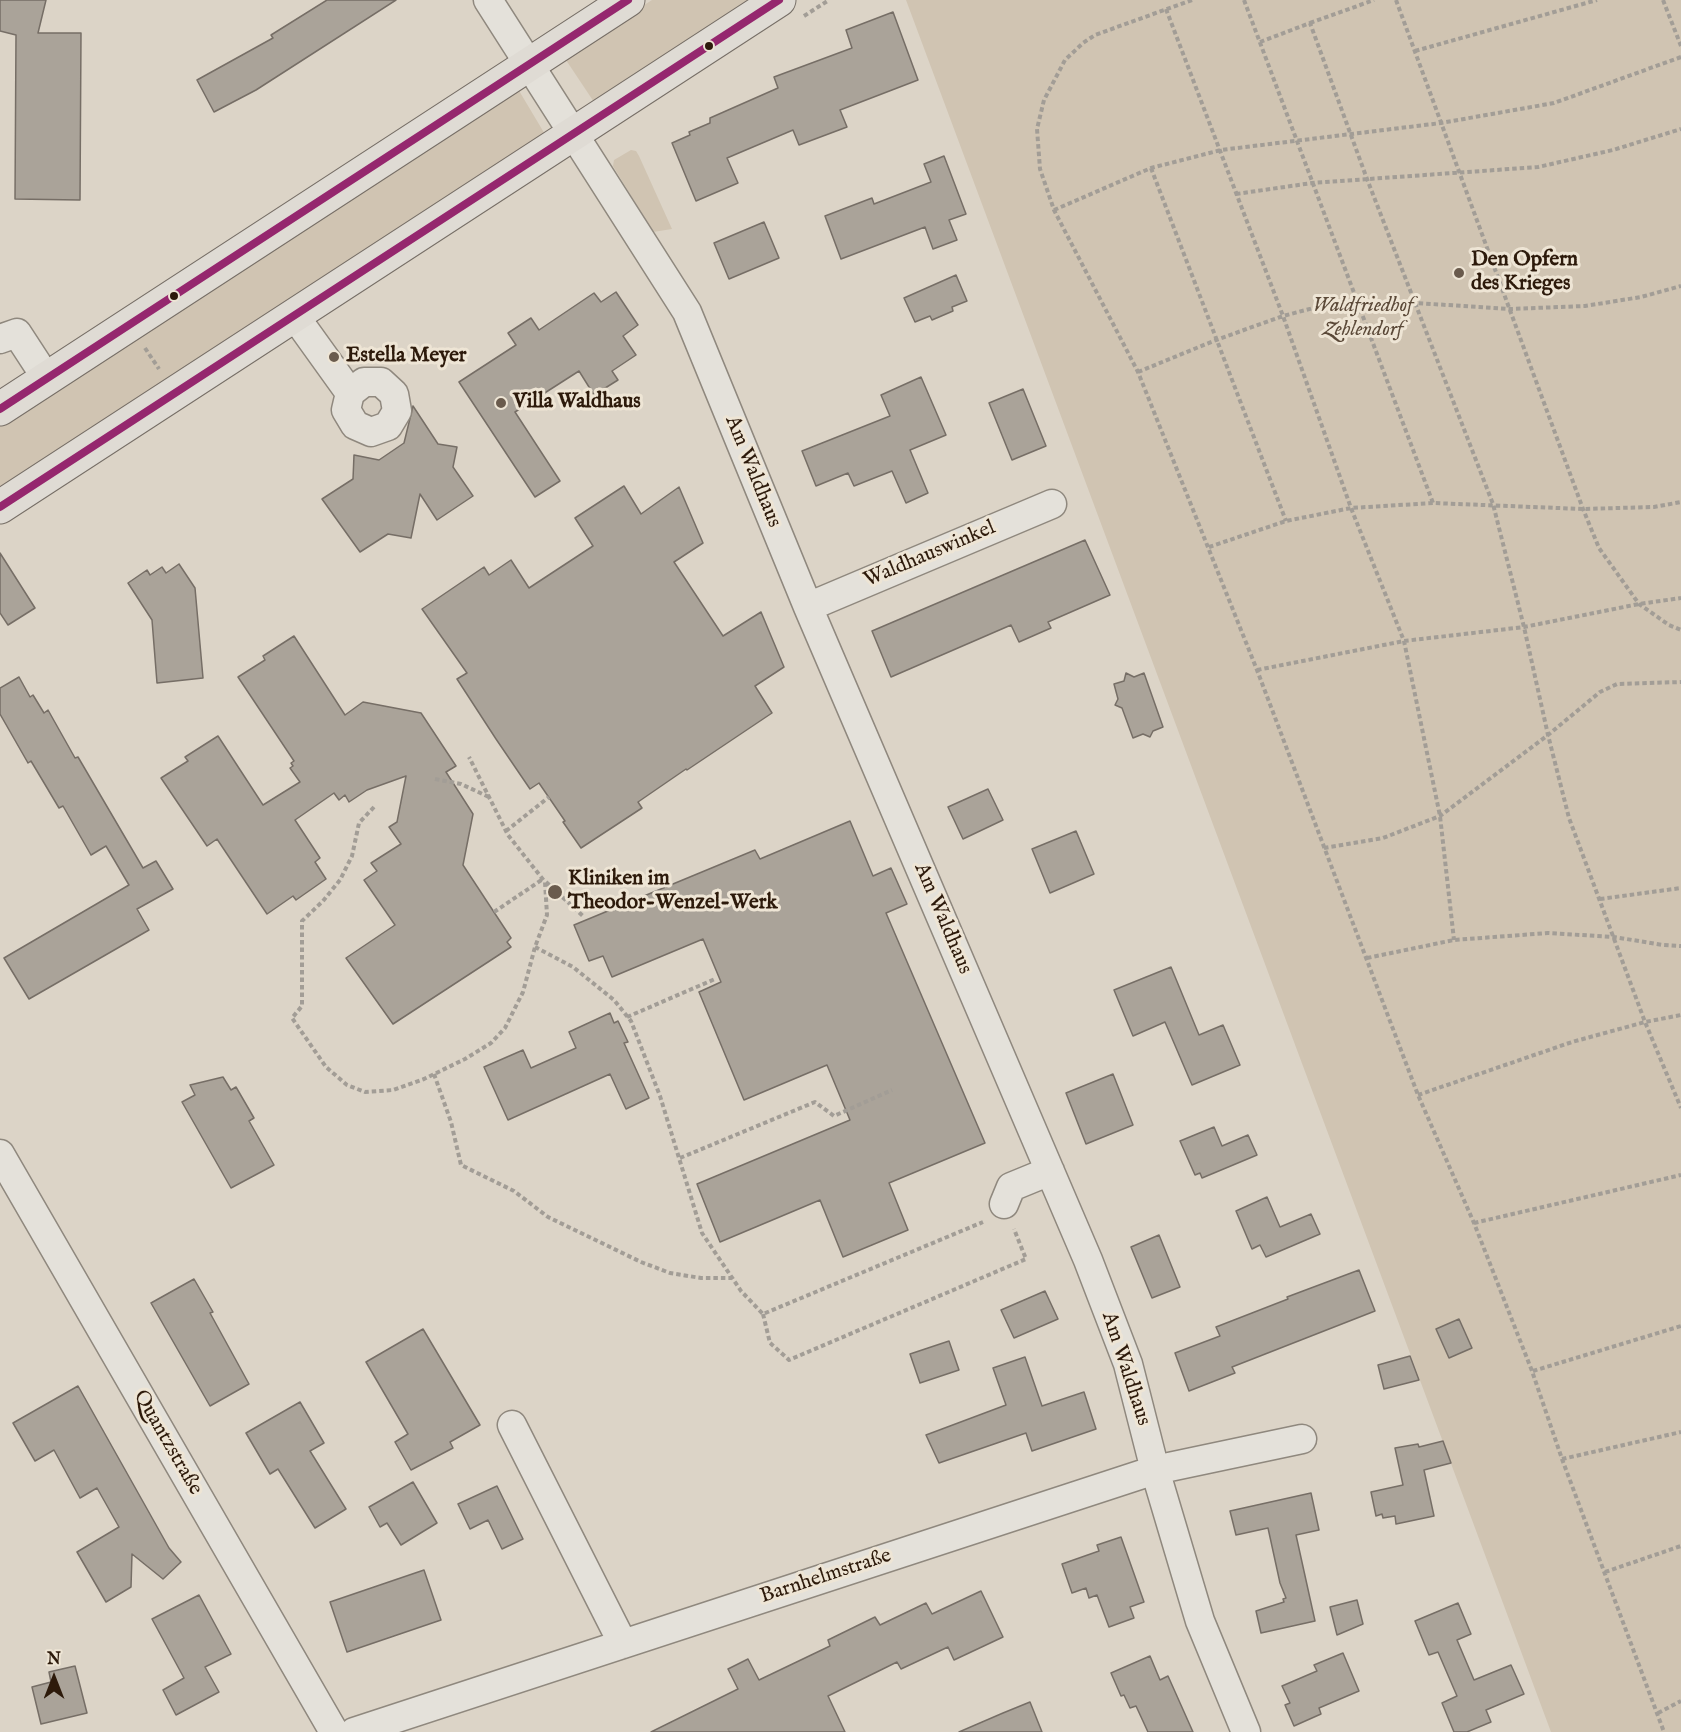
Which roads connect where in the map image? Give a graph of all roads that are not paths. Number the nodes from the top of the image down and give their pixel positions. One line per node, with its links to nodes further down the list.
1 (488, 0): 4 (street, Am Waldhaus)
2 (628, 0): 4 (main road)
3 (780, 0): 5 (main road)
4 (529, 65): 5 (street, Am Waldhaus); 8 (main road)
5 (574, 134): 6 (main road); 13 (street, Am Waldhaus)
6 (294, 315): 9 (street); 12 (main road)
7 (0, 339): 8 (street)
8 (47, 379): 10 (main road)
9 (350, 393)
10 (0, 409)
11 (1052, 504): 13 (street, Waldhauswinkel)
12 (0, 507)
13 (808, 607): 15 (street, Am Waldhaus)
14 (0, 1155): 21 (street, Quantzstraße)
15 (1050, 1171): 16 (street); 19 (street, Am Waldhaus)
16 (1005, 1208)
17 (512, 1425): 20 (street)
18 (1302, 1438): 19 (street, Barnhelmstraße)
19 (1155, 1470): 20 (street, Barnhelmstraße); 23 (street, Am Waldhaus)
20 (623, 1644): 22 (street, Barnhelmstraße)
21 (334, 1732)
22 (354, 1732)
23 (1246, 1732)

